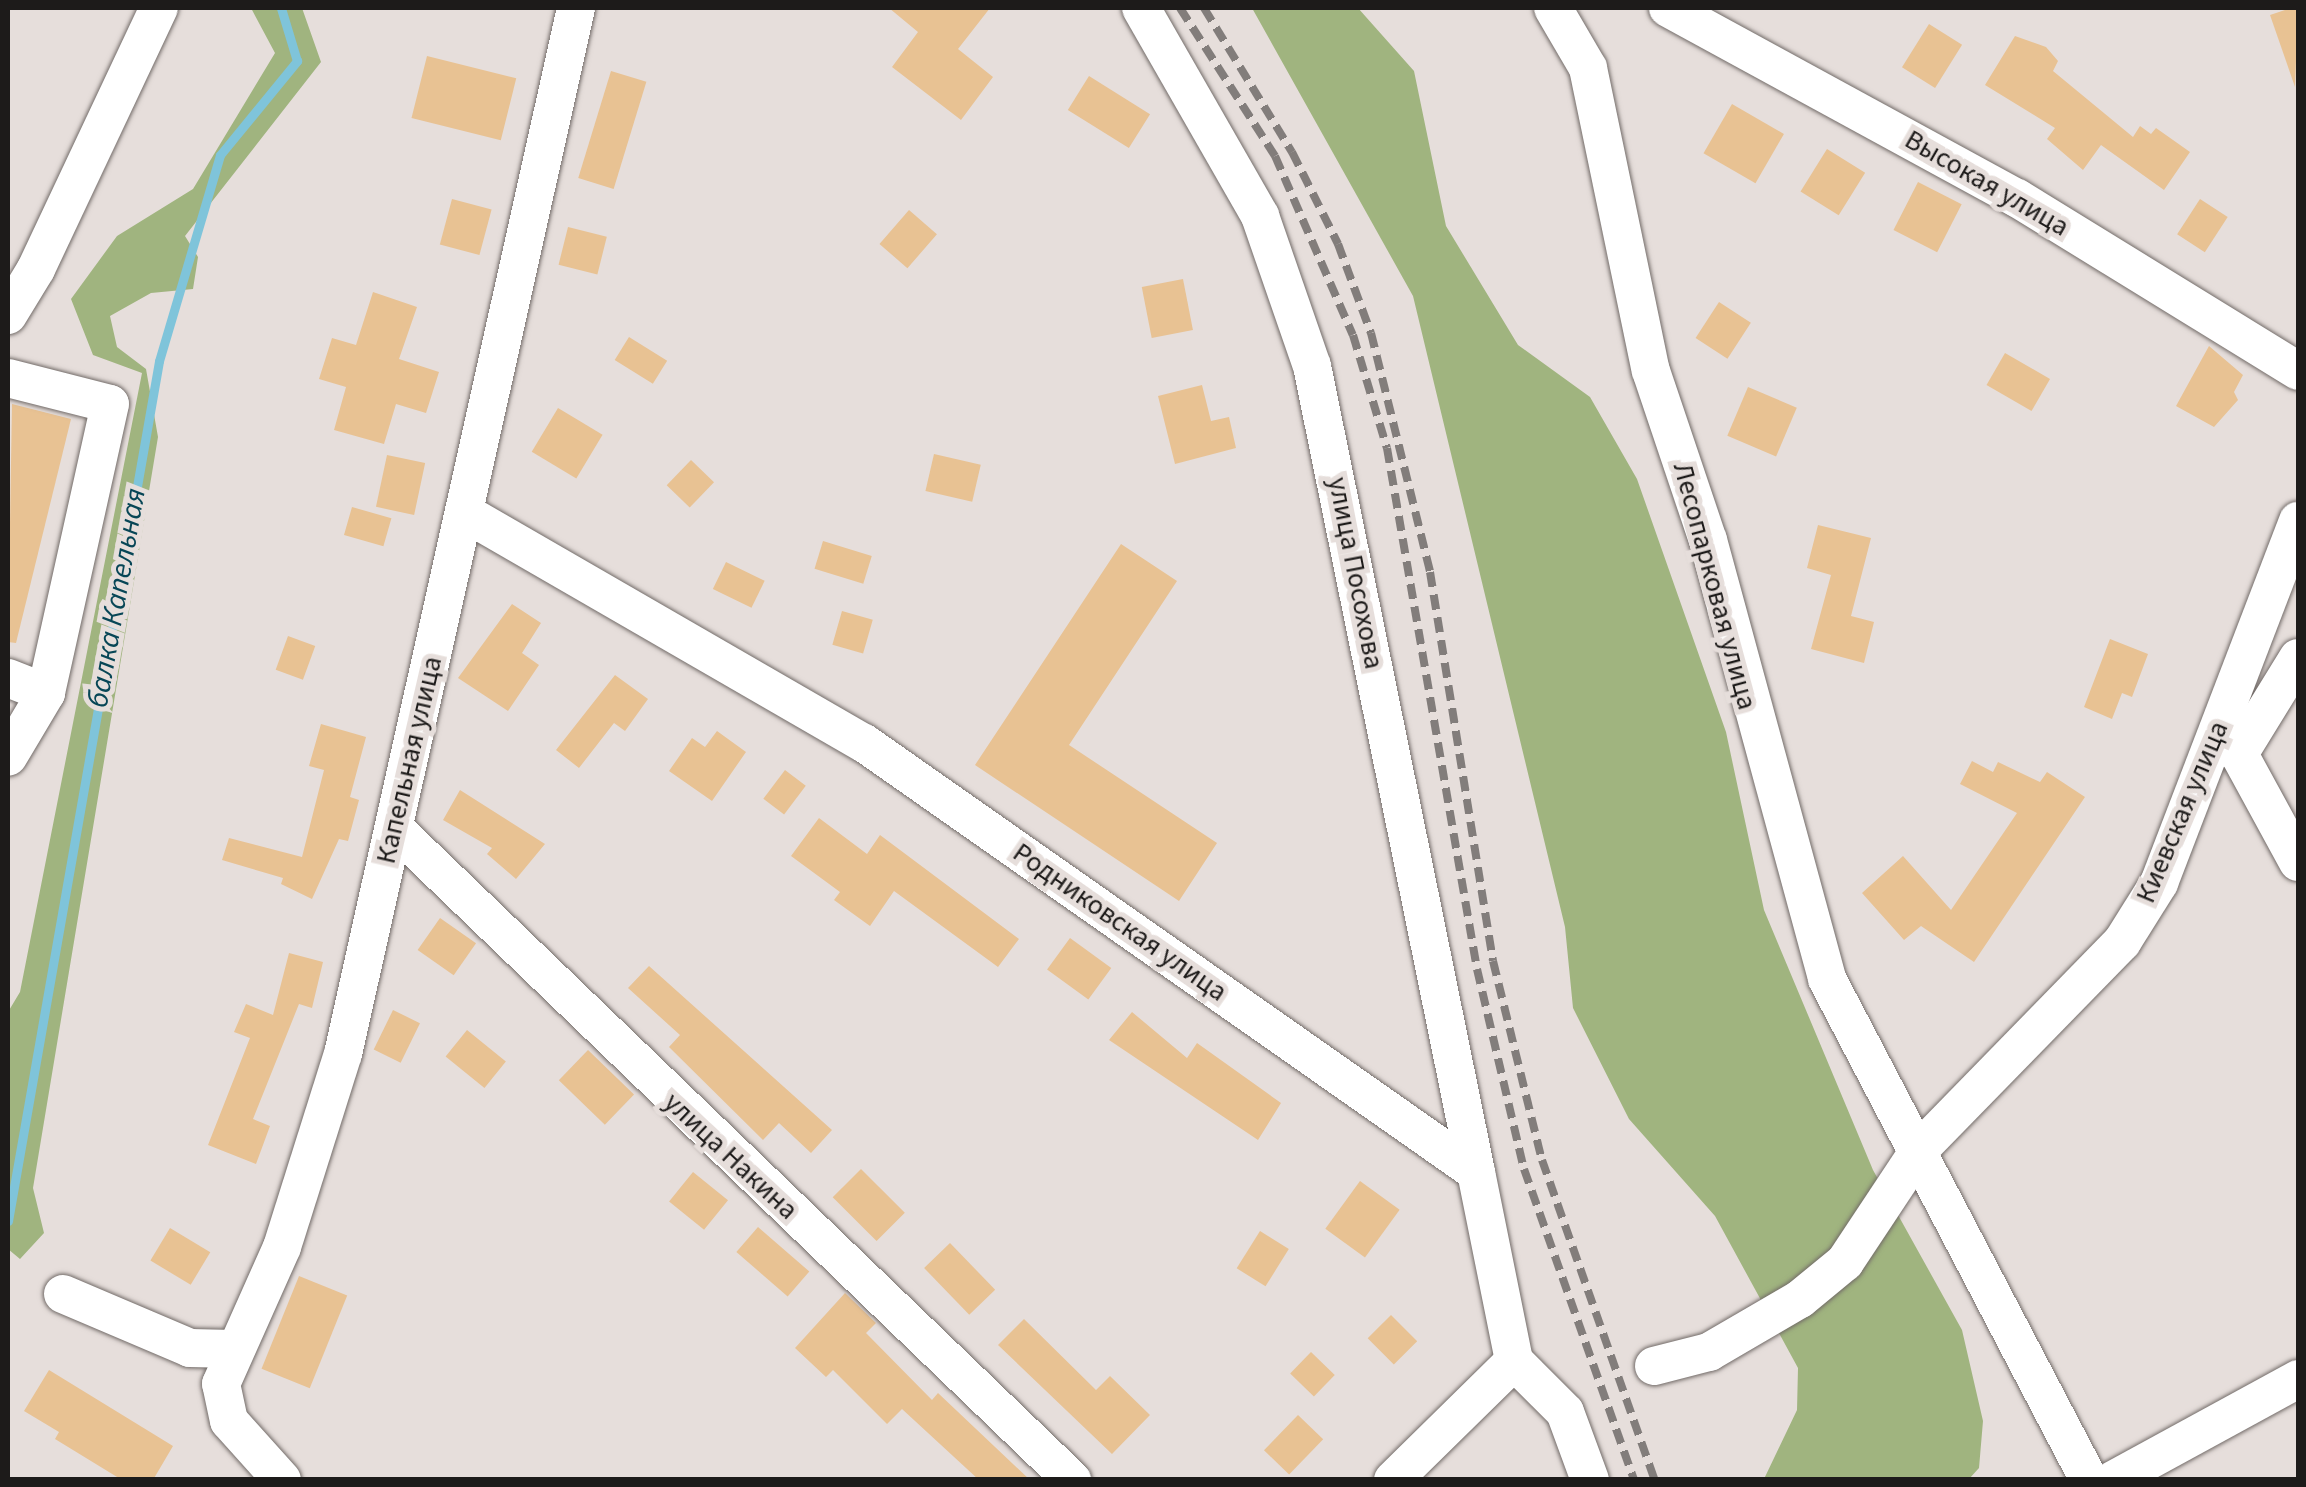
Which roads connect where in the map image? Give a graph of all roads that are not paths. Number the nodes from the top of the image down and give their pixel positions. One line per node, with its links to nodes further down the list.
1 (159, 8): 6 (street)
2 (576, 8): 9 (street, Капельная улица)
3 (1140, 8): 18 (street, улица Посохова)
4 (1554, 8): 17 (street, Лесопарковая улица)
5 (1668, 8): 7 (street, Высокая улица)
6 (8, 315)
7 (2298, 371)
8 (8, 378): 13 (street)
9 (465, 513): 15 (street, Капельная улица); 18 (street, Родниковская улица)
10 (2298, 521): 17 (street, Киевская улица)
11 (2298, 658): 16 (street)
12 (8, 678): 13 (street)
13 (46, 693): 14 (street)
14 (8, 758)
15 (394, 828): 20 (street, Капельная улица); 25 (street, улица Накина)
16 (2298, 862)
17 (1919, 1150): 22 (street, Киевская улица); 28 (street, Лесопарковая улица)
18 (1476, 1172): 21 (street)
19 (63, 1294): 20 (street)
20 (234, 1350): 24 (street, Капельная улица)
21 (1514, 1361): 26 (street); 27 (street)
22 (1654, 1366)
23 (2298, 1379): 29 (street)
24 (282, 1480)
25 (1072, 1480)
26 (1393, 1480)
27 (1590, 1480)
28 (2089, 1480)
29 (2113, 1480)

